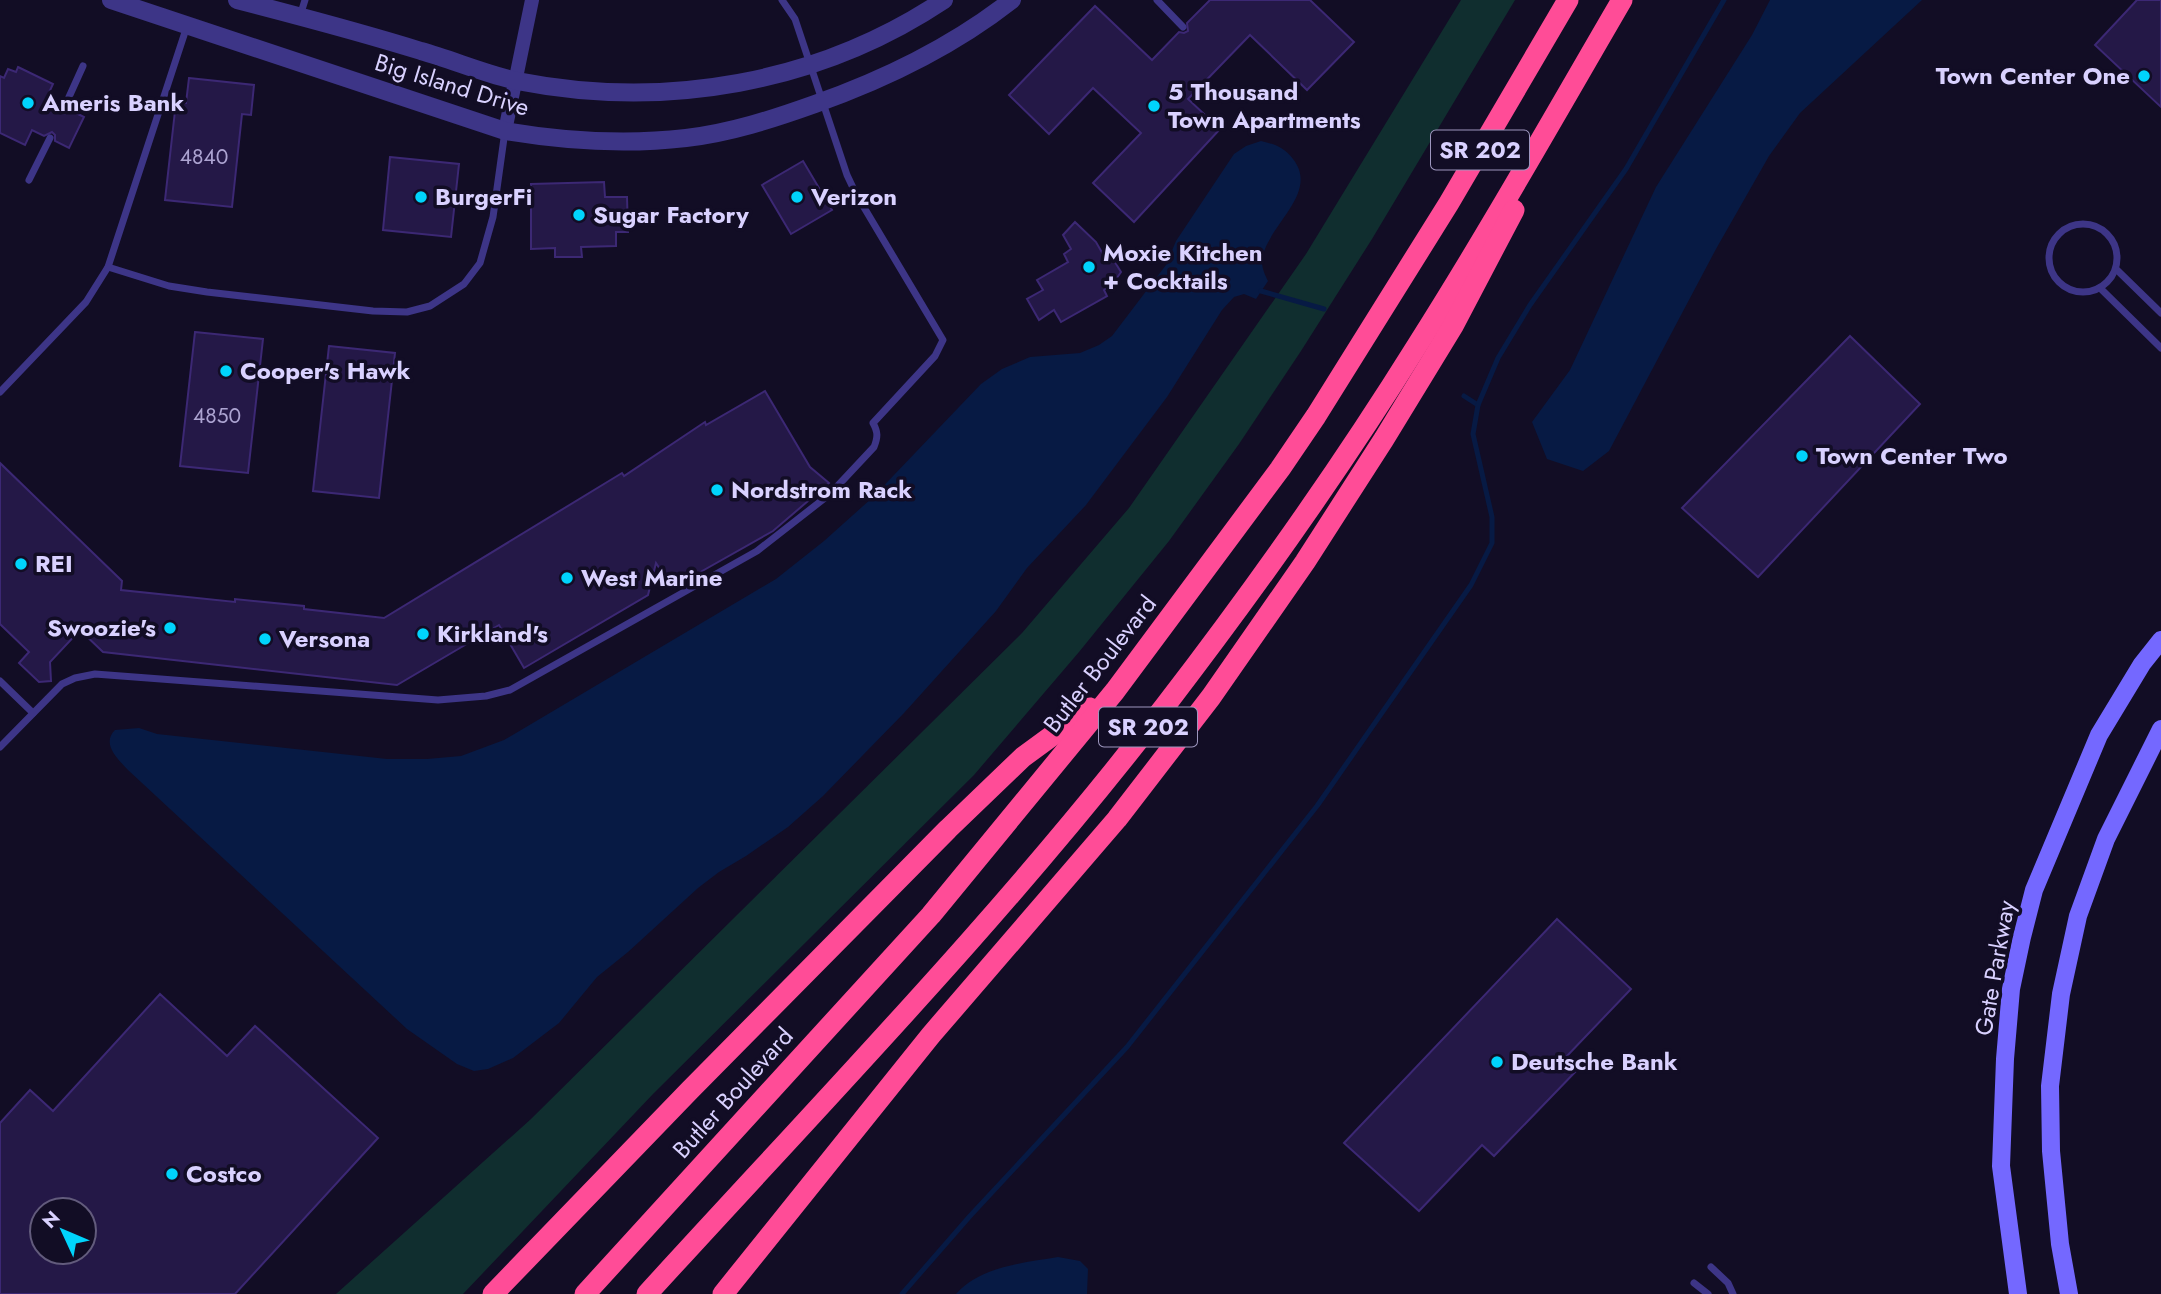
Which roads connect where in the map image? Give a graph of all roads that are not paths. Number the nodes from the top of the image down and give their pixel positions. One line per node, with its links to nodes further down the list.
1 (111, 0): 11 (street, Big Island Drive)
2 (237, 0): 10 (street, Big Island Drive)
3 (532, 0): 15 (street)
4 (782, 0): 13 (lane)
5 (944, 0): 13 (street, Big Island Drive)
6 (1012, 0): 17 (street, Big Island Drive)
7 (1157, 0): 12 (lane)
8 (1569, 0): 30 (highway, Butler Boulevard / SR 202)
9 (1622, 0): 16 (highway, SR 202)
10 (303, 8): 15 (street, Big Island Drive)
11 (187, 26): 19 (street, Big Island Drive); 22 (lane)
12 (1183, 27)
13 (810, 64): 15 (street, Big Island Drive); 17 (lane)
14 (83, 66): 18 (lane)
15 (514, 80): 19 (street)
16 (1566, 96): 38 (highway, SR 202); 39 (highway)
17 (824, 101): 19 (street, Big Island Drive); 31 (lane)
18 (64, 108)
19 (505, 131): 22 (lane)
20 (50, 138): 21 (lane)
21 (29, 180)
22 (108, 267): 27 (lane)
23 (2116, 269): 24 (lane); 24 (lane); 25 (lane)
24 (2100, 288): 26 (lane)
25 (2161, 313)
26 (2161, 348)
27 (0, 392)
28 (2161, 640): 42 (main road, Gate Parkway)
29 (0, 681): 31 (lane)
30 (1115, 691): 36 (highway); 37 (highway, Butler Boulevard / SR 202)
31 (33, 713): 33 (lane)
32 (2161, 729): 43 (main road)
33 (0, 747)
34 (1711, 1267): 41 (lane)
35 (1694, 1283): 40 (lane)
36 (493, 1294)
37 (585, 1294)
38 (647, 1294)
39 (723, 1294)
40 (1708, 1294)
41 (1733, 1294)
42 (2018, 1294)
43 (2069, 1294)

